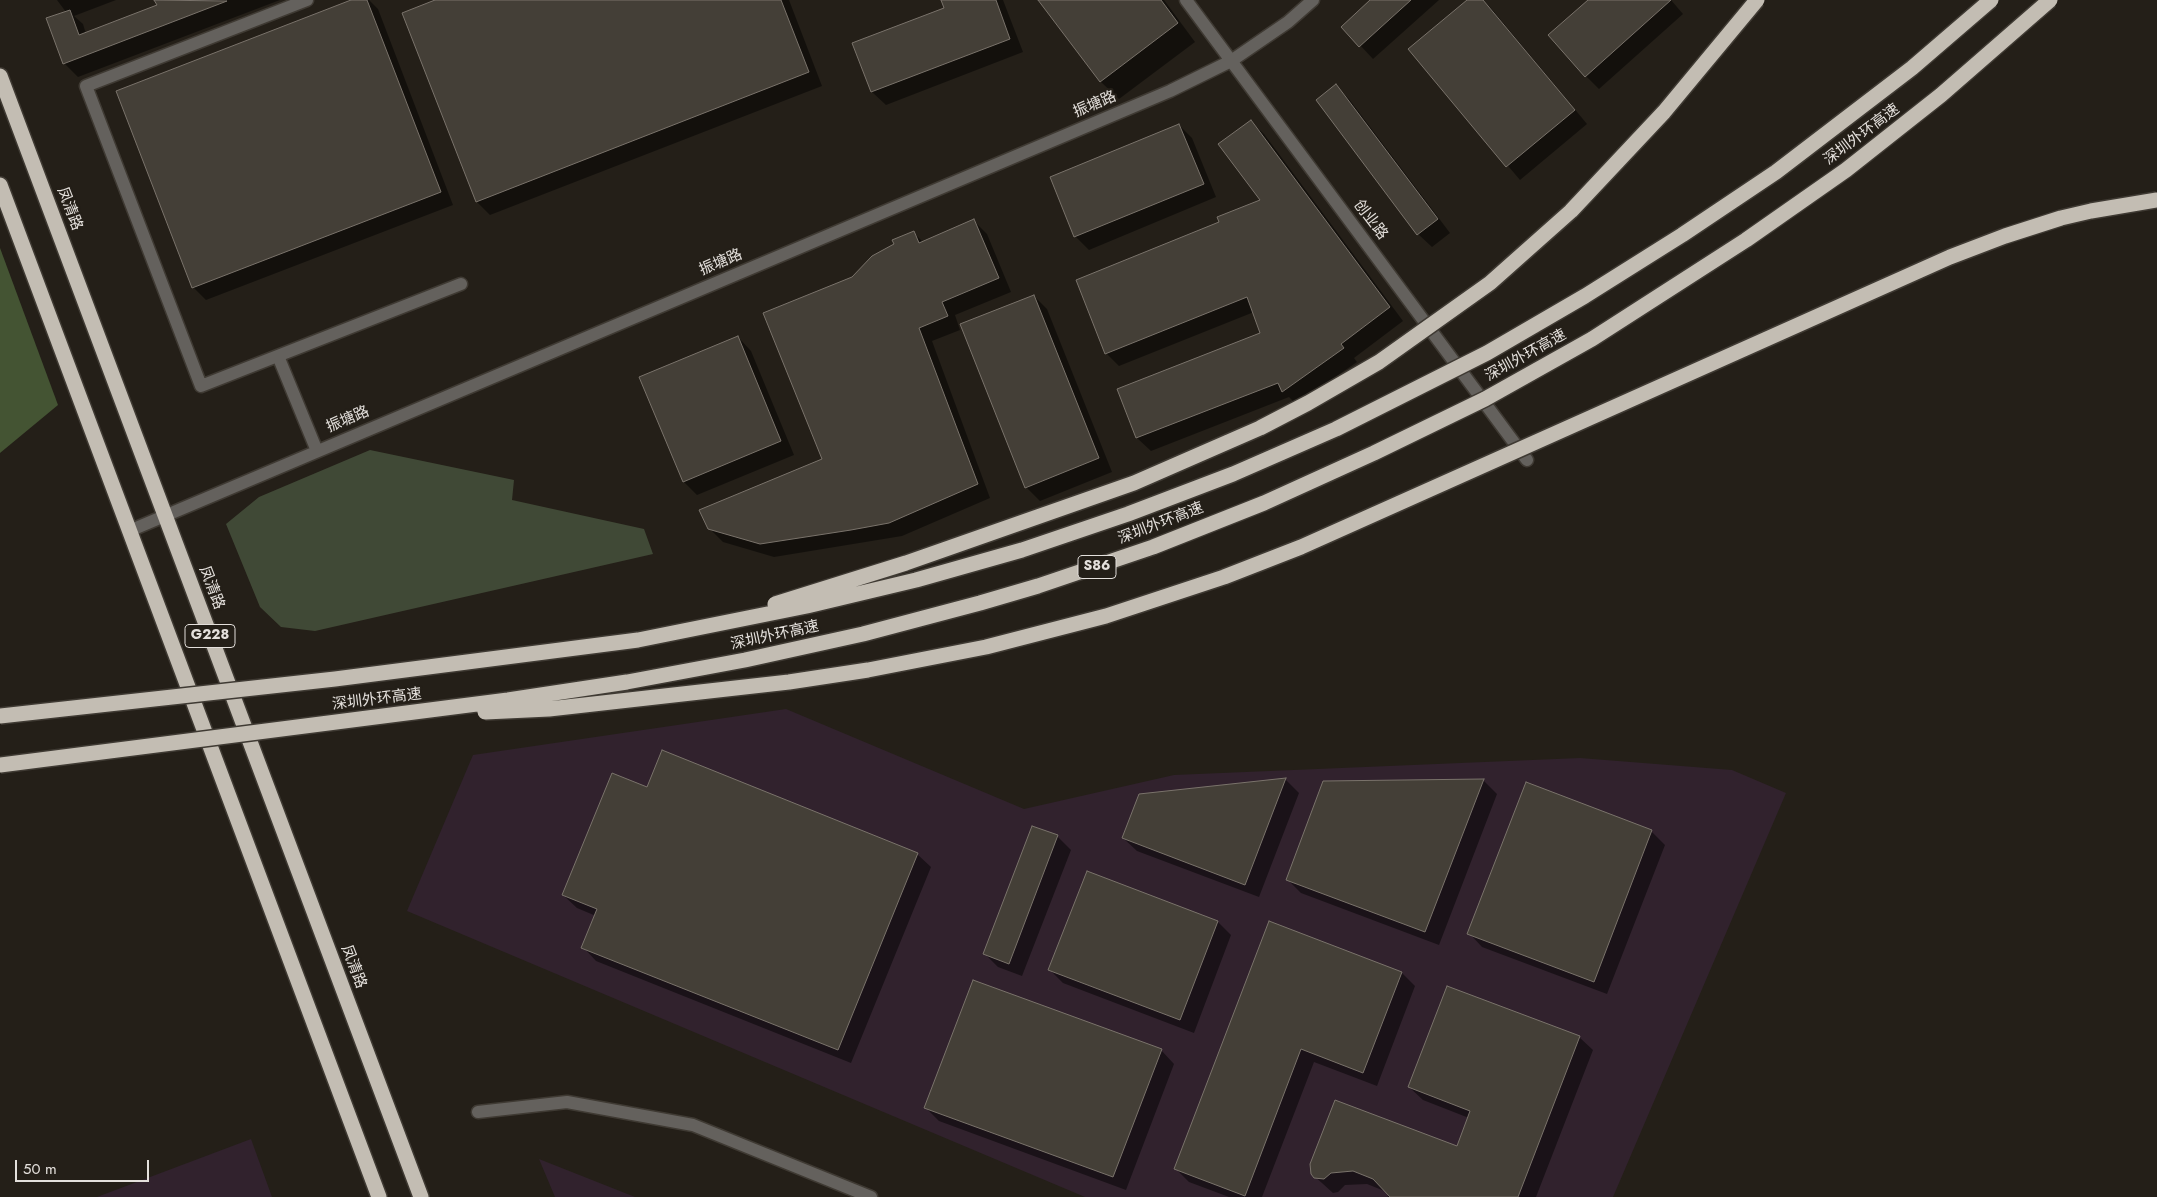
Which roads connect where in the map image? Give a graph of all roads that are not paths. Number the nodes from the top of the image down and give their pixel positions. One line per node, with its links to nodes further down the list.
1 (307, 0): 12 (street)
2 (1186, 0): 7 (street, 创业路)
3 (1313, 0): 7 (street, 振塘路)
4 (1757, 0): 17 (highway, bridge)
5 (1992, 0): 17 (highway, 深圳外环高速, bridge)
6 (2050, 0): 19 (highway, 深圳外环高速 / S86, bridge)
7 (1231, 61): 13 (street, 振塘路); 14 (street, 创业路)
8 (0, 76): 15 (highway, 凤清路 / G228)
9 (0, 185): 16 (highway, G228)
10 (2157, 200): 19 (highway, bridge)
11 (461, 284): 12 (street)
12 (278, 356): 13 (street)
13 (317, 451): 15 (street, 振塘路)
14 (1527, 460)
15 (165, 516): 16 (street, 振塘路); 23 (highway, 凤清路 / G228)
16 (129, 531): 22 (highway, G228)
17 (699, 628): 18 (highway, 深圳外环高速, bridge)
18 (0, 716)
19 (389, 717): 20 (highway, 深圳外环高速 / S86, bridge)
20 (0, 766)
21 (478, 1112): 24 (street)
22 (379, 1197)
23 (421, 1197)
24 (871, 1197)

